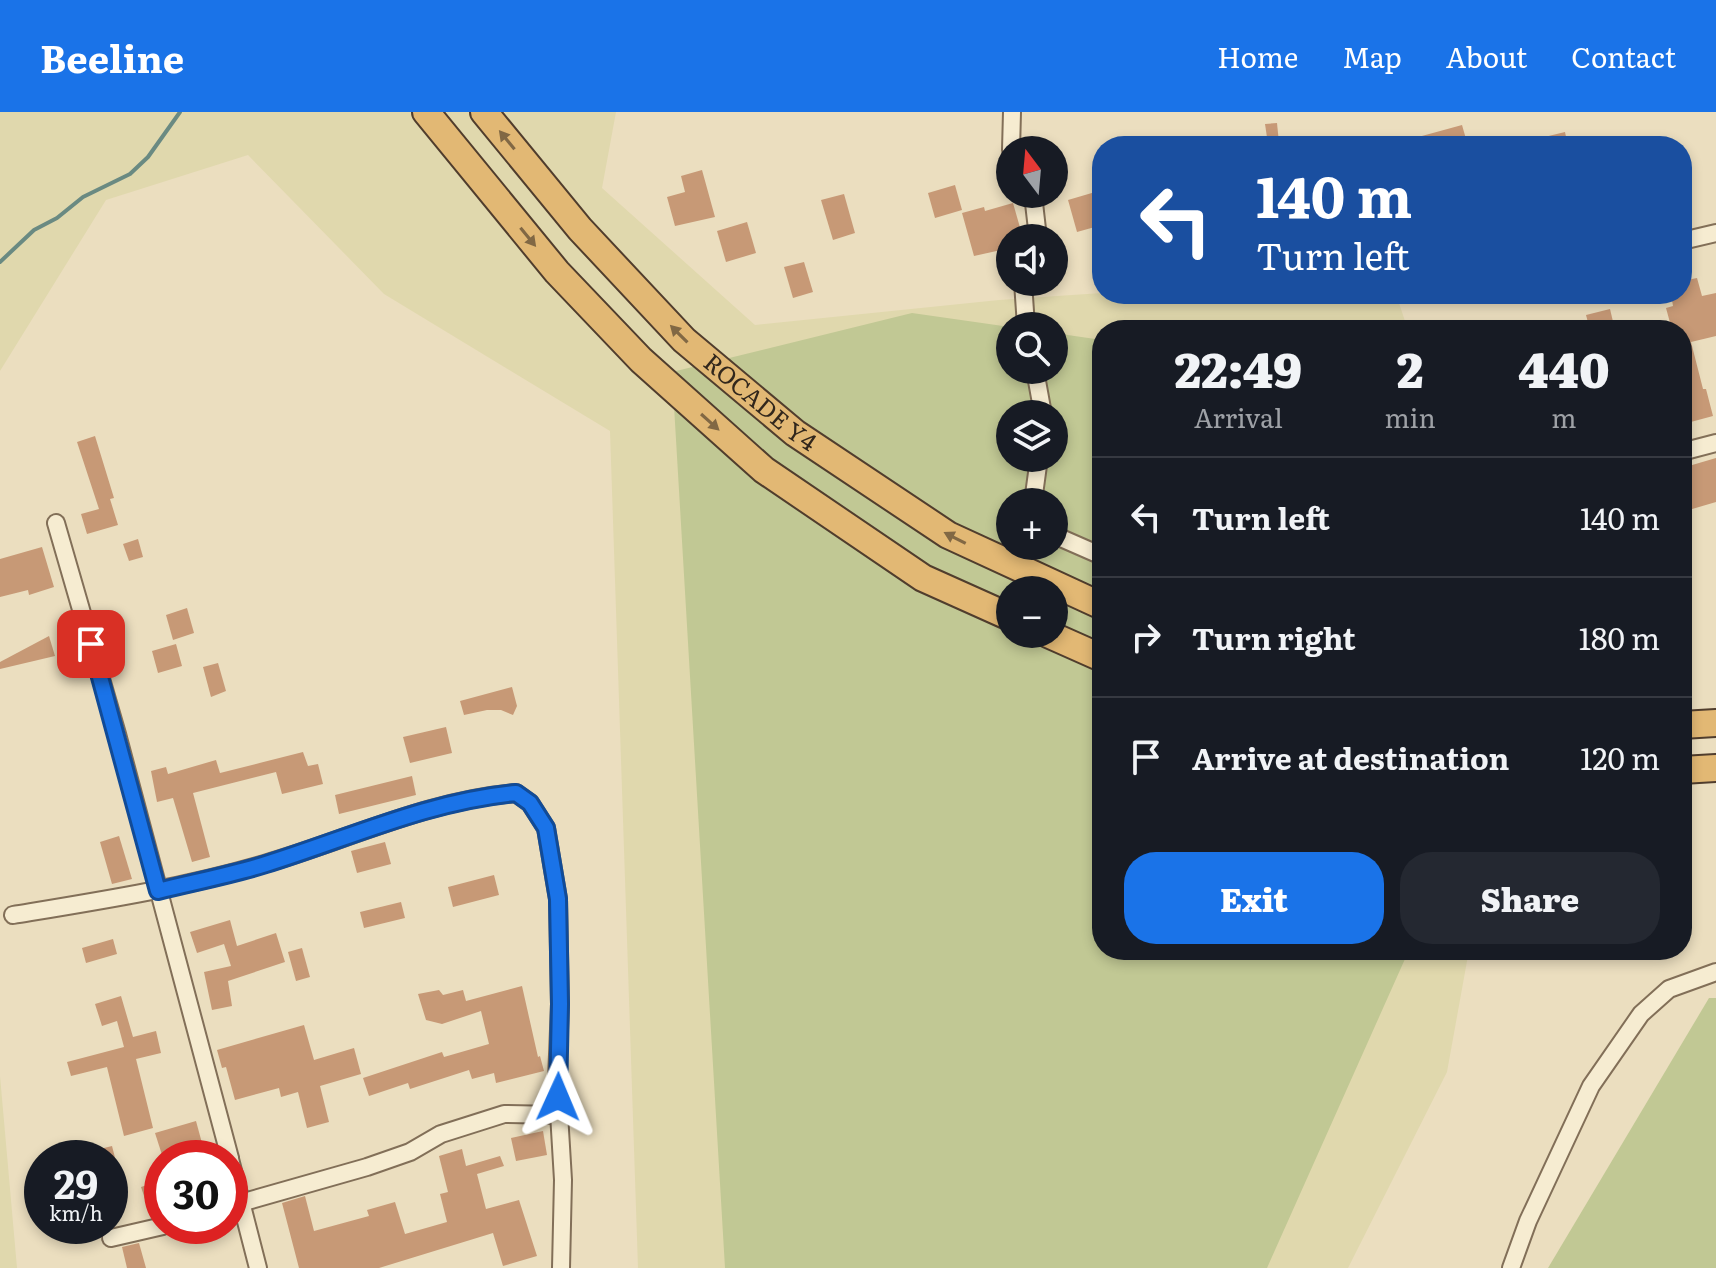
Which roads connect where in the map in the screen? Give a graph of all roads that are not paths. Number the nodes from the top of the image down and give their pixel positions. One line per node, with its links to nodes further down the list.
1 (426, 112): 13 (highway, ROCADE Y4, one-way to 13)
2 (484, 112): 12 (highway, ROCADE Y4, one-way to 2)
3 (1012, 112): 4 (street)
4 (1011, 136)
5 (1716, 233): 6 (street)
6 (1692, 239)
7 (1716, 443): 8 (street)
8 (1692, 449)
9 (56, 523): 20 (street)
10 (1068, 541): 11 (street)
11 (1092, 552)
12 (1092, 601)
13 (996, 611)
14 (1068, 643): 15 (highway)
15 (1092, 654)
16 (1716, 723): 17 (highway)
17 (1692, 724)
18 (1716, 768): 19 (highway)
19 (1692, 769)
20 (158, 891): 21 (street); 23 (street); 24 (street)
21 (13, 915)
22 (1716, 972): 29 (street)
23 (558, 1115): 25 (street); 27 (street)
24 (225, 1140)
25 (248, 1201)
26 (248, 1239): 28 (street)
27 (558, 1266)
28 (258, 1268)
29 (1511, 1268)

